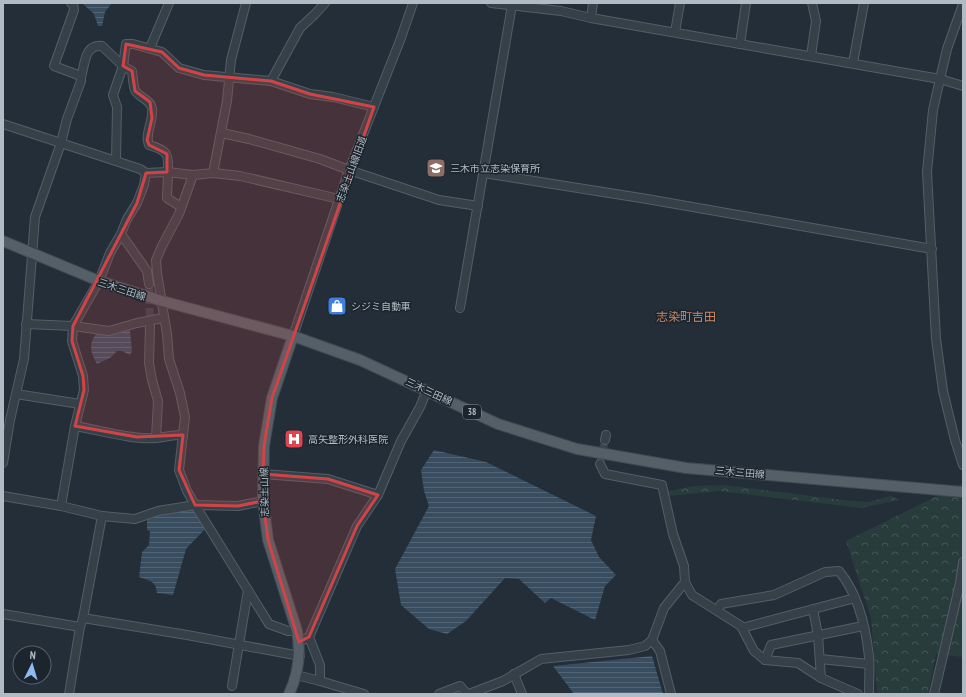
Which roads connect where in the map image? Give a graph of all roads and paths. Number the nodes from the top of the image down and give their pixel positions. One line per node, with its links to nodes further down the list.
1 (71, 3): 22 (street)
2 (169, 3): 17 (street)
3 (246, 3): 21 (street)
4 (324, 3): 24 (street)
5 (413, 3): 26 (street, 志染土山線旧道)
6 (490, 3): 13 (street)
7 (593, 3): 14 (street)
8 (680, 3): 15 (street)
9 (746, 3): 16 (street)
10 (812, 3): 18 (street)
11 (864, 3): 19 (street)
12 (963, 4): 23 (street)
13 (512, 5): 14 (street); 35 (street)
14 (591, 18): 15 (street)
15 (675, 32): 16 (street)
16 (740, 44): 18 (street)
17 (150, 48): 20 (street); 21 (street)
18 (811, 56): 19 (street)
19 (854, 64): 23 (street)
20 (123, 66): 22 (street); 30 (street); 32 (street)
21 (230, 77): 24 (street); 28 (street)
22 (81, 78): 29 (street)
23 (940, 78): 25 (street); 42 (street)
24 (270, 81): 26 (street)
25 (963, 86)
26 (374, 107): 31 (street, 志染土山線旧道)
27 (3, 124): 29 (street)
28 (222, 132): 31 (street); 34 (street)
29 (61, 143): 30 (street); 43 (street)
30 (116, 161): 33 (street)
31 (349, 170): 37 (street, 志染土山線旧道); 38 (street)
32 (167, 172): 33 (street); 36 (street); 39 (street)
33 (146, 173): 40 (street)
34 (213, 173): 36 (street); 37 (street)
35 (484, 173): 38 (street); 42 (street)
36 (193, 174): 39 (street)
37 (339, 199): 52 (street, 志染土山線旧道)
38 (478, 206): 47 (street)
39 (181, 207): 46 (street)
40 (121, 234): 44 (street); 45 (street)
41 (3, 241): 43 (main road, 三木三田線 / 38)
42 (932, 249): 62 (street)
43 (32, 254): 44 (main road, 三木三田線 / 38); 49 (street)
44 (99, 281): 46 (main road, 三木三田線 / 38); 50 (street)
45 (149, 284)
46 (162, 301): 48 (street); 52 (main road, 三木三田線 / 38)
47 (460, 308)
48 (163, 318): 50 (street); 58 (street)
49 (26, 324): 50 (street); 54 (street)
50 (73, 326): 55 (street)
51 (150, 327): 59 (street)
52 (293, 336): 53 (main road, 三木三田線 / 38); 63 (main road, 志染土山線)
53 (427, 390): 64 (main road, 三木三田線 / 38); 65 (street)
54 (16, 394): 55 (street); 56 (street)
55 (80, 404): 57 (street)
56 (7, 419): 60 (street)
57 (75, 426): 59 (street); 69 (street)
58 (183, 435): 59 (street); 68 (street)
59 (156, 438)
60 (3, 462)
61 (600, 464): 72 (street)
62 (963, 465)
63 (263, 474): 65 (street); 67 (main road, 志染土山線)
64 (963, 492)
65 (378, 495): 84 (street)
66 (3, 496): 69 (street)
67 (263, 501): 68 (street); 82 (main road, 志染土山線)
68 (195, 505): 70 (street); 73 (street)
69 (61, 506): 70 (street)
70 (102, 516): 78 (street)
71 (963, 562): 106 (street)
72 (685, 582): 76 (street); 85 (street)
73 (248, 590): 82 (street); 87 (street)
74 (855, 598): 75 (street); 76 (street); 79 (street)
75 (813, 609): 81 (street); 83 (street)
76 (717, 610): 81 (street)
77 (3, 614): 80 (street)
78 (83, 618): 80 (street); 87 (street)
79 (863, 626): 83 (street); 91 (street)
80 (80, 627): 97 (street)
81 (742, 628): 90 (street)
82 (297, 631): 86 (main road, 志染土山線)
83 (818, 635): 89 (street); 90 (street)
84 (310, 638): 86 (street); 95 (street)
85 (652, 640): 92 (street); 103 (street)
86 (299, 642): 88 (main road, 志染土山線)
87 (238, 644): 88 (street); 96 (street)
88 (300, 656): 93 (main road, 志染土山線)
89 (820, 659): 91 (street); 94 (street)
90 (765, 660): 94 (street)
91 (869, 664): 105 (street)
92 (514, 674): 101 (street); 102 (street)
93 (296, 675): 95 (street); 98 (main road, 志染土山線)
94 (821, 678): 104 (street)
95 (320, 681): 99 (street)
96 (232, 686)
97 (69, 694)
98 (289, 694)
99 (364, 694)
100 (439, 694): 101 (street)
101 (468, 694)
102 (522, 694)
103 (671, 694)
104 (858, 694)
105 (869, 694)
106 (934, 694)

